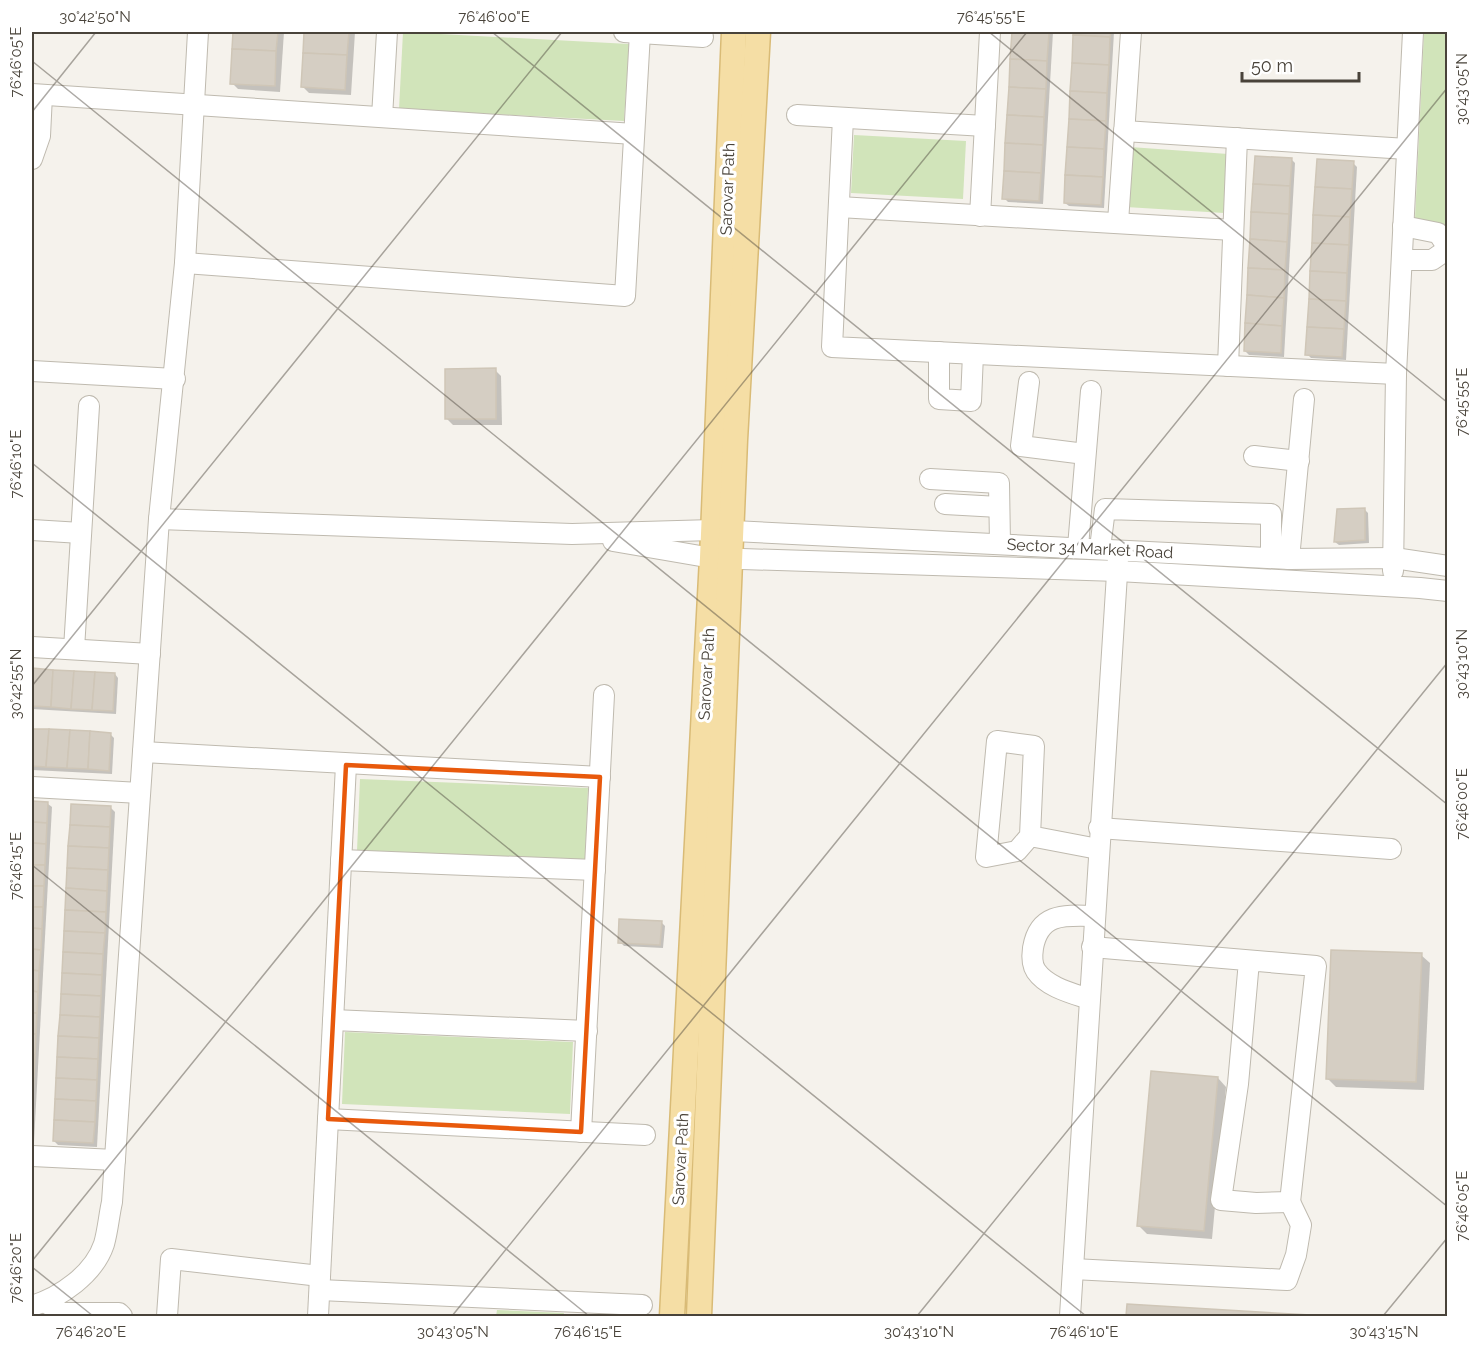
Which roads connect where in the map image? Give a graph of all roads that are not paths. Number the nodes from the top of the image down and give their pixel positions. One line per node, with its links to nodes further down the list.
1 (198, 32): 11 (street)
2 (387, 32): 13 (street)
3 (632, 32): 9 (street); 17 (street)
4 (734, 32): 47 (main road, Sarovar Path)
5 (758, 32): 47 (main road, Sarovar Path)
6 (990, 32): 15 (street)
7 (1131, 32): 16 (street)
8 (1413, 32): 19 (street)
9 (703, 37)
10 (37, 95): 11 (street); 20 (street)
11 (194, 106): 13 (street); 28 (street)
12 (797, 115): 14 (street)
13 (382, 117): 17 (street)
14 (843, 118): 15 (street); 21 (street)
15 (985, 126): 22 (street)
16 (1124, 131): 18 (street); 23 (street)
17 (634, 134): 28 (street)
18 (1237, 138): 19 (street); 25 (street)
19 (1407, 149): 24 (street)
20 (32, 159)
21 (839, 207): 22 (street); 29 (street)
22 (980, 216): 23 (street)
23 (1118, 222): 25 (street)
24 (1403, 226): 26 (street); 27 (street)
25 (1233, 230): 31 (street)
26 (1448, 248): 27 (street)
27 (1402, 260): 33 (street)
28 (184, 263): 34 (street)
29 (939, 352): 30 (street); 30 (street)
30 (973, 354): 31 (street)
31 (1228, 366): 33 (street)
32 (32, 371): 34 (street)
33 (1396, 374): 53 (street)
34 (175, 378): 45 (street)
35 (1029, 382): 39 (street)
36 (1090, 391): 39 (street)
37 (1304, 399): 41 (street)
38 (89, 406): 48 (street)
39 (1085, 454): 51 (street)
40 (1254, 456): 41 (street)
41 (1299, 461): 55 (street)
42 (930, 479): 44 (street)
43 (945, 504): 44 (street)
44 (999, 507): 50 (street)
45 (159, 519): 49 (street); 62 (street)
46 (32, 530): 48 (street)
47 (723, 530): 49 (street, Sector 34 Market Road); 50 (street, Sector 34 Market Road); 54 (main road, Sarovar Path)
48 (81, 533): 61 (street)
49 (572, 534): 54 (street)
50 (1000, 543): 51 (street, Sector 34 Market Road)
51 (1078, 548): 52 (street, Sector 34 Market Road)
52 (1110, 549): 55 (street, Sector 34 Market Road); 55 (street); 57 (street)
53 (1394, 558): 55 (street, Sector 34 Market Road); 56 (street, Sector 34 Market Road); 58 (street)
54 (722, 559): 57 (street); 96 (main road, Sarovar Path); 97 (main road, Sarovar Path)
55 (1280, 559)
56 (1448, 566)
57 (1118, 571): 58 (street); 69 (street)
58 (1392, 586): 59 (street)
59 (1448, 591)
60 (32, 647): 61 (street)
61 (74, 649): 62 (street)
62 (150, 654): 64 (street)
63 (604, 695): 66 (street)
64 (143, 752): 65 (street); 68 (street)
65 (346, 765): 66 (street); 73 (street)
66 (600, 777): 74 (street)
67 (32, 787): 68 (street)
68 (140, 793): 85 (street)
69 (1099, 828): 71 (street); 72 (street)
70 (1030, 836): 70 (street); 71 (street)
71 (1098, 849): 75 (street)
72 (1391, 849)
73 (341, 860): 74 (street); 79 (street)
74 (595, 870): 80 (street)
75 (1094, 916): 76 (street); 78 (street)
76 (1092, 947): 77 (street); 78 (street)
77 (1248, 961): 86 (street); 86 (street)
78 (1089, 999): 87 (street)
79 (333, 1020): 80 (street); 81 (street)
80 (586, 1031): 82 (street)
81 (328, 1119): 82 (street); 88 (street)
82 (581, 1132): 83 (street)
83 (645, 1135)
84 (32, 1156): 85 (street)
85 (115, 1160): 89 (street)
86 (1290, 1202): 87 (street)
87 (1072, 1269): 98 (street)
88 (320, 1283): 91 (street); 94 (street); 95 (street)
89 (38, 1304): 93 (street)
90 (642, 1305): 92 (street)
91 (488, 1307): 92 (street)
92 (572, 1309)
93 (122, 1317)
94 (167, 1317)
95 (318, 1317)
96 (672, 1317)
97 (699, 1317)
98 (1070, 1317)

